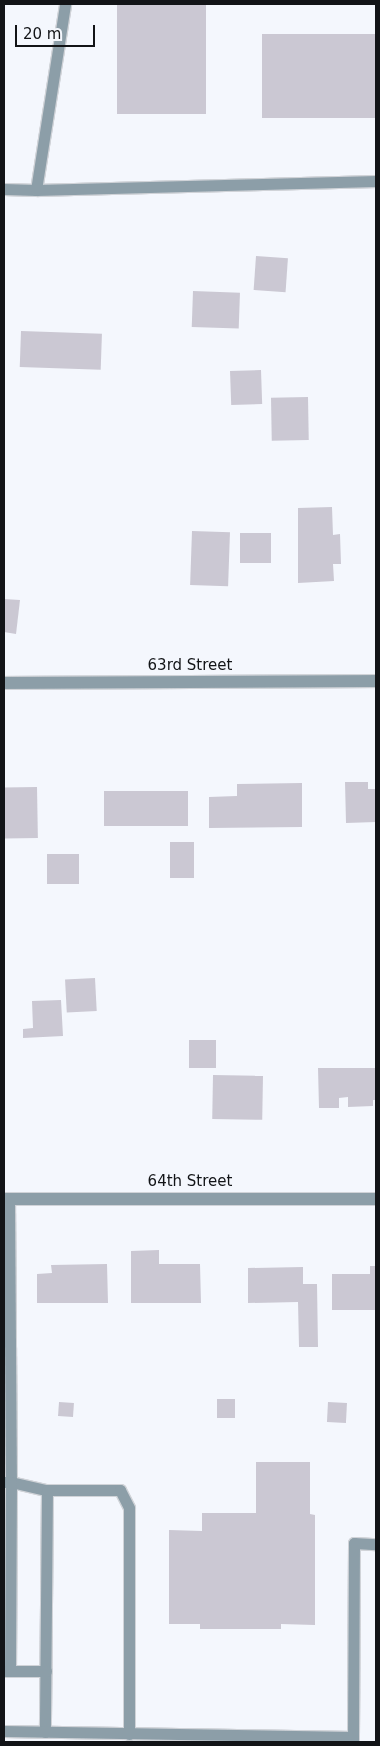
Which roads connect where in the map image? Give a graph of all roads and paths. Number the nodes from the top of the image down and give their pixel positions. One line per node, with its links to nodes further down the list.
1 (65, 4): 4 (lane)
2 (376, 181): 4 (lane)
3 (4, 188): 4 (lane)
4 (36, 190)
5 (376, 681): 6 (street, 63rd Street)
6 (4, 683)
7 (6, 1199): 8 (street, 64th Street); 9 (lane)
8 (376, 1199)
9 (7, 1284): 10 (lane)
10 (7, 1411): 11 (lane)
11 (7, 1482): 12 (lane); 14 (lane)
12 (47, 1490): 15 (lane); 18 (lane)
13 (376, 1544): 19 (lane)
14 (7, 1671): 15 (lane)
15 (46, 1671): 17 (lane)
16 (4, 1731): 17 (lane)
17 (45, 1732): 18 (lane)
18 (129, 1734): 19 (lane)
19 (353, 1740)

